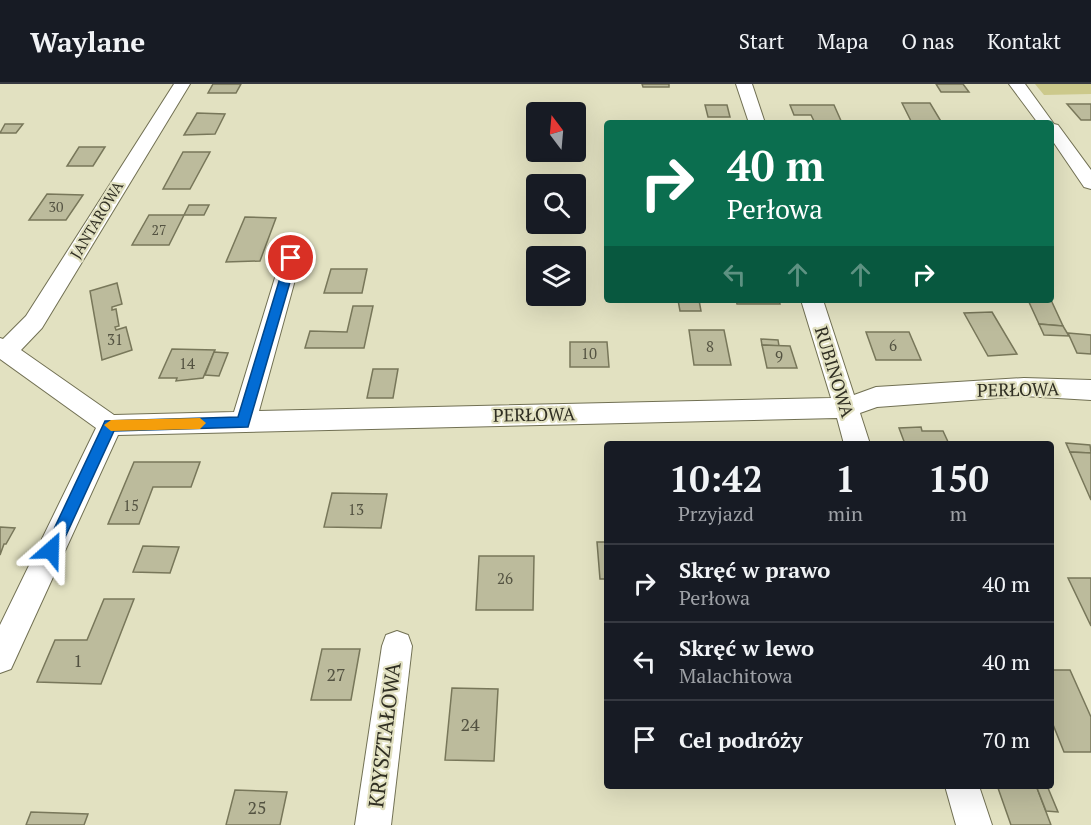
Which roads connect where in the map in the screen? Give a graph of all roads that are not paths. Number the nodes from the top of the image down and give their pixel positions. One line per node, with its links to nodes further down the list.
1 (182, 84): 10 (street, JANTAROWA)
2 (744, 84): 4 (street)
3 (1017, 84): 5 (street)
4 (756, 120)
5 (1045, 120)
6 (1054, 132): 7 (street)
7 (1091, 183)
8 (291, 258): 13 (street)
9 (813, 303): 12 (street, RUBINOWA)
10 (3, 349): 14 (street)
11 (1091, 390): 12 (street, PERŁOWA)
12 (846, 408): 13 (street, PERŁOWA); 15 (street, RUBINOWA)
13 (243, 423): 14 (street, PERŁOWA)
14 (110, 425): 17 (street)
15 (856, 441)
16 (396, 646): 19 (street, KRYSZTAŁOWA)
17 (0, 658)
18 (963, 789): 20 (street)
19 (373, 825)
20 (974, 825)

